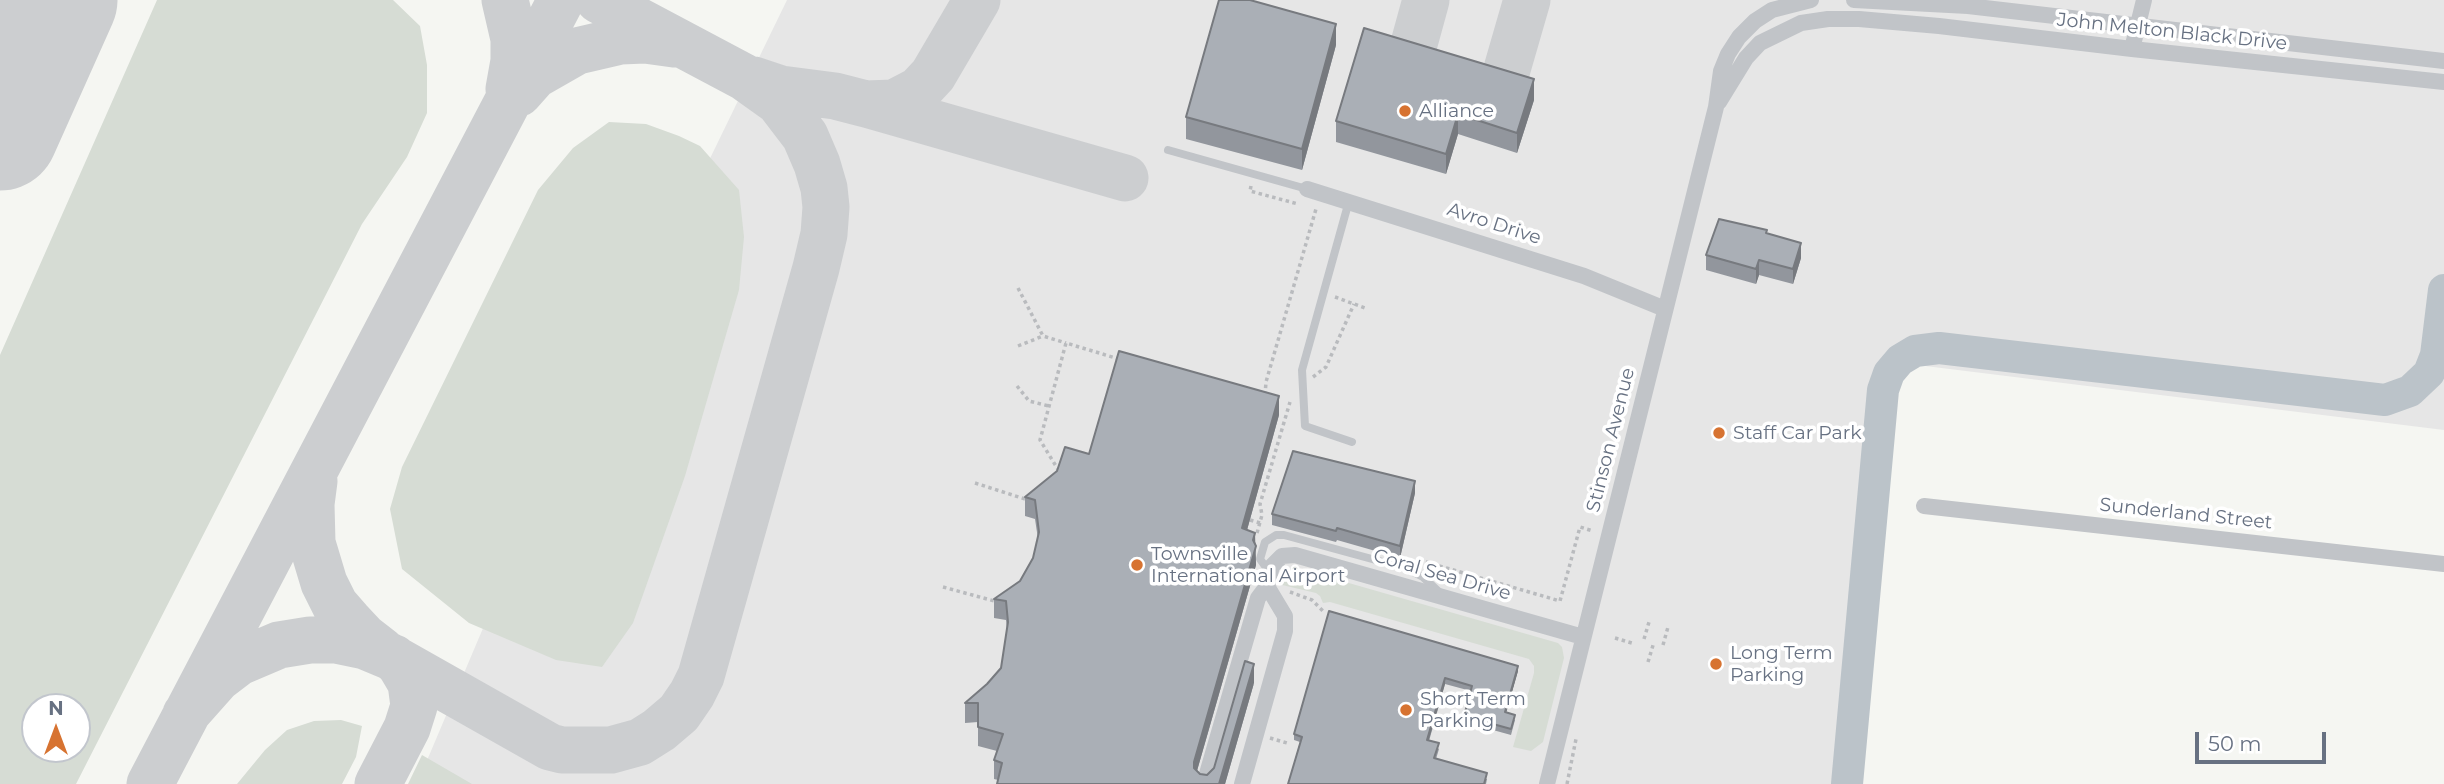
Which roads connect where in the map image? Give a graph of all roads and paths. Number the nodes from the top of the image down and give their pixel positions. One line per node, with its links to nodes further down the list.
1 (1811, 0): 8 (street)
2 (1854, 0): 4 (street, John Melton Black Drive)
3 (2144, 0): 4 (street)
4 (2137, 25): 5 (street); 6 (street, John Melton Black Drive)
5 (2132, 49): 7 (street, John Melton Black Drive); 8 (street, John Melton Black Drive)
6 (2444, 61)
7 (2444, 82)
8 (1716, 107): 16 (street, Stinson Avenue)
9 (1168, 150): 10 (lane)
10 (1255, 174): 11 (lane); 22 (path)
11 (1307, 189): 12 (street, Avro Drive)
12 (1349, 201): 14 (lane); 16 (street, Avro Drive)
13 (1018, 288): 17 (path)
14 (1324, 293): 15 (path); 24 (lane)
15 (1365, 308)
16 (1665, 309): 32 (street, Stinson Avenue)
17 (1043, 336): 18 (path); 19 (path)
18 (1066, 343): 20 (path); 23 (path)
19 (1018, 346)
20 (1131, 362)
21 (1017, 386): 23 (path)
22 (1265, 401)
23 (1049, 406): 25 (path)
24 (1352, 442)
25 (1062, 475)
26 (975, 483): 27 (path)
27 (1025, 499)
28 (1924, 506): 35 (street, Sunderland Street)
29 (1273, 519): 31 (path)
30 (1250, 520): 31 (path)
31 (1260, 523): 33 (path)
32 (1608, 535): 34 (path); 41 (street, Stinson Avenue)
33 (1256, 536)
34 (1416, 559)
35 (2444, 564)
36 (1268, 580): 41 (street, Coral Sea Drive); 48 (street); 49 (street)
37 (943, 587): 38 (path)
38 (1001, 603)
39 (1649, 622): 43 (path)
40 (1668, 627): 46 (path)
41 (1583, 637): 50 (street, Stinson Avenue)
42 (1615, 638): 45 (path)
43 (1644, 639)
44 (1654, 642): 47 (path)
45 (1635, 644)
46 (1663, 645)
47 (1648, 662)
48 (1204, 784)
49 (1242, 784)
50 (1547, 784)

